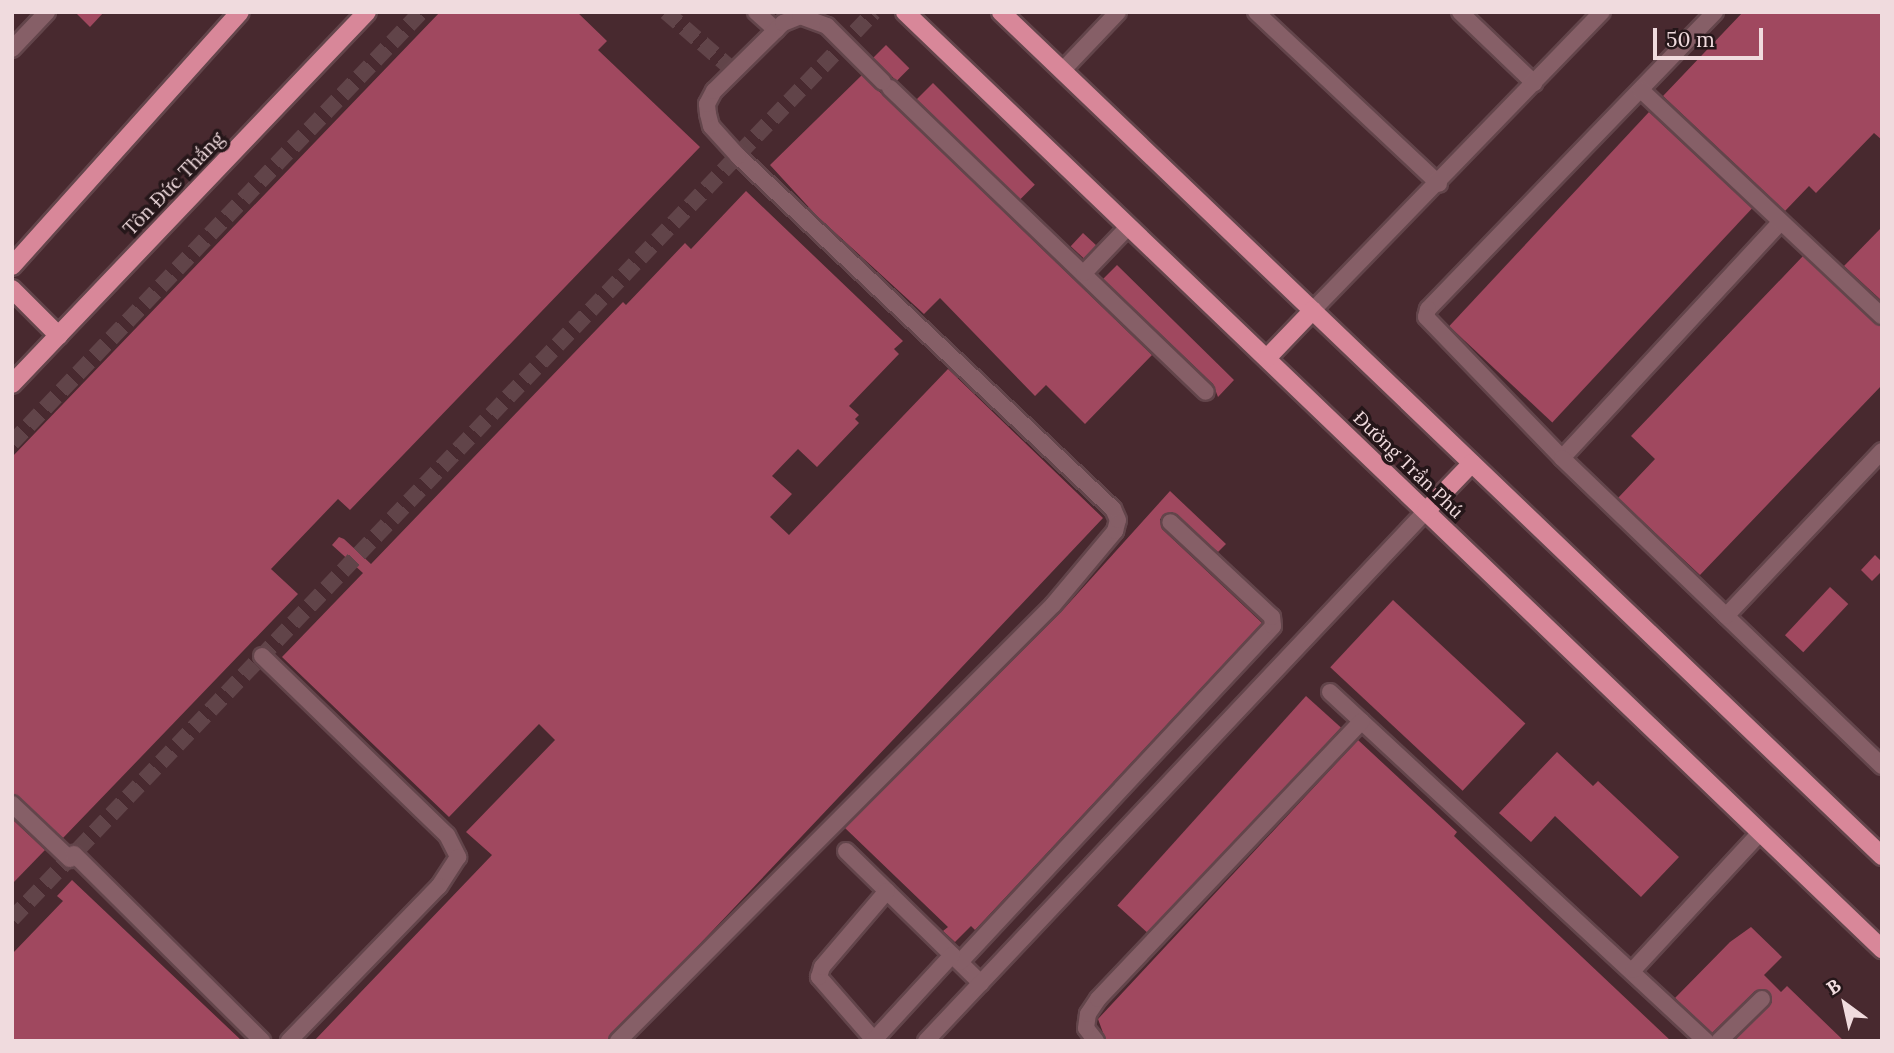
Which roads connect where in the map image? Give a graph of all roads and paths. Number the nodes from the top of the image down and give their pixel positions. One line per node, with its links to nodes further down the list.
1 (47, 12): 13 (street)
2 (240, 12): 20 (main road)
3 (367, 12): 25 (main road, Tôn Đức Thắng)
4 (756, 12): 12 (street)
5 (905, 12): 19 (main road, Đường Trần Phú)
6 (1001, 12): 14 (main road)
7 (1118, 12): 14 (street)
8 (1256, 12): 17 (street)
9 (1460, 12): 15 (street)
10 (1602, 12): 15 (street)
11 (1715, 12): 16 (street)
12 (776, 30): 21 (street); 52 (street)
13 (16, 38)
14 (1062, 71): 23 (main road)
15 (1534, 83): 17 (street)
16 (1641, 90): 18 (street); 30 (street)
17 (1439, 184): 23 (street)
18 (1779, 224): 24 (street); 30 (street)
19 (1129, 226): 21 (street); 26 (main road, Đường Trần Phú)
20 (12, 266)
21 (1084, 273): 28 (street)
22 (12, 289): 25 (main road)
23 (1313, 310): 26 (main road); 31 (main road)
24 (1882, 316)
25 (59, 336): 27 (main road, Tôn Đức Thắng)
26 (1267, 358): 32 (main road, Đường Trần Phú)
27 (12, 384)
28 (1206, 392)
29 (1882, 451): 34 (street)
30 (1562, 458): 34 (street)
31 (1472, 463): 32 (main road); 42 (main road)
32 (1426, 511): 40 (main road, Đường Trần Phú); 47 (street)
33 (1170, 522): 45 (street)
34 (1726, 616): 38 (street)
35 (262, 656): 51 (street)
36 (1330, 692): 37 (street)
37 (1362, 721): 46 (street); 54 (street)
38 (1882, 766)
39 (12, 804): 50 (street)
40 (1761, 832): 44 (main road, Đường Trần Phú); 46 (street)
41 (846, 851): 43 (street)
42 (1882, 856)
43 (887, 891): 45 (street); 49 (street)
44 (1882, 948)
45 (956, 958): 47 (street); 49 (street)
46 (1633, 970): 55 (street)
47 (981, 983): 53 (street)
48 (1762, 999): 56 (street)
49 (873, 1040)
50 (262, 1041)
51 (289, 1041)
52 (618, 1041)
53 (926, 1041)
54 (1096, 1041)
55 (1706, 1041)
56 (1720, 1041)

